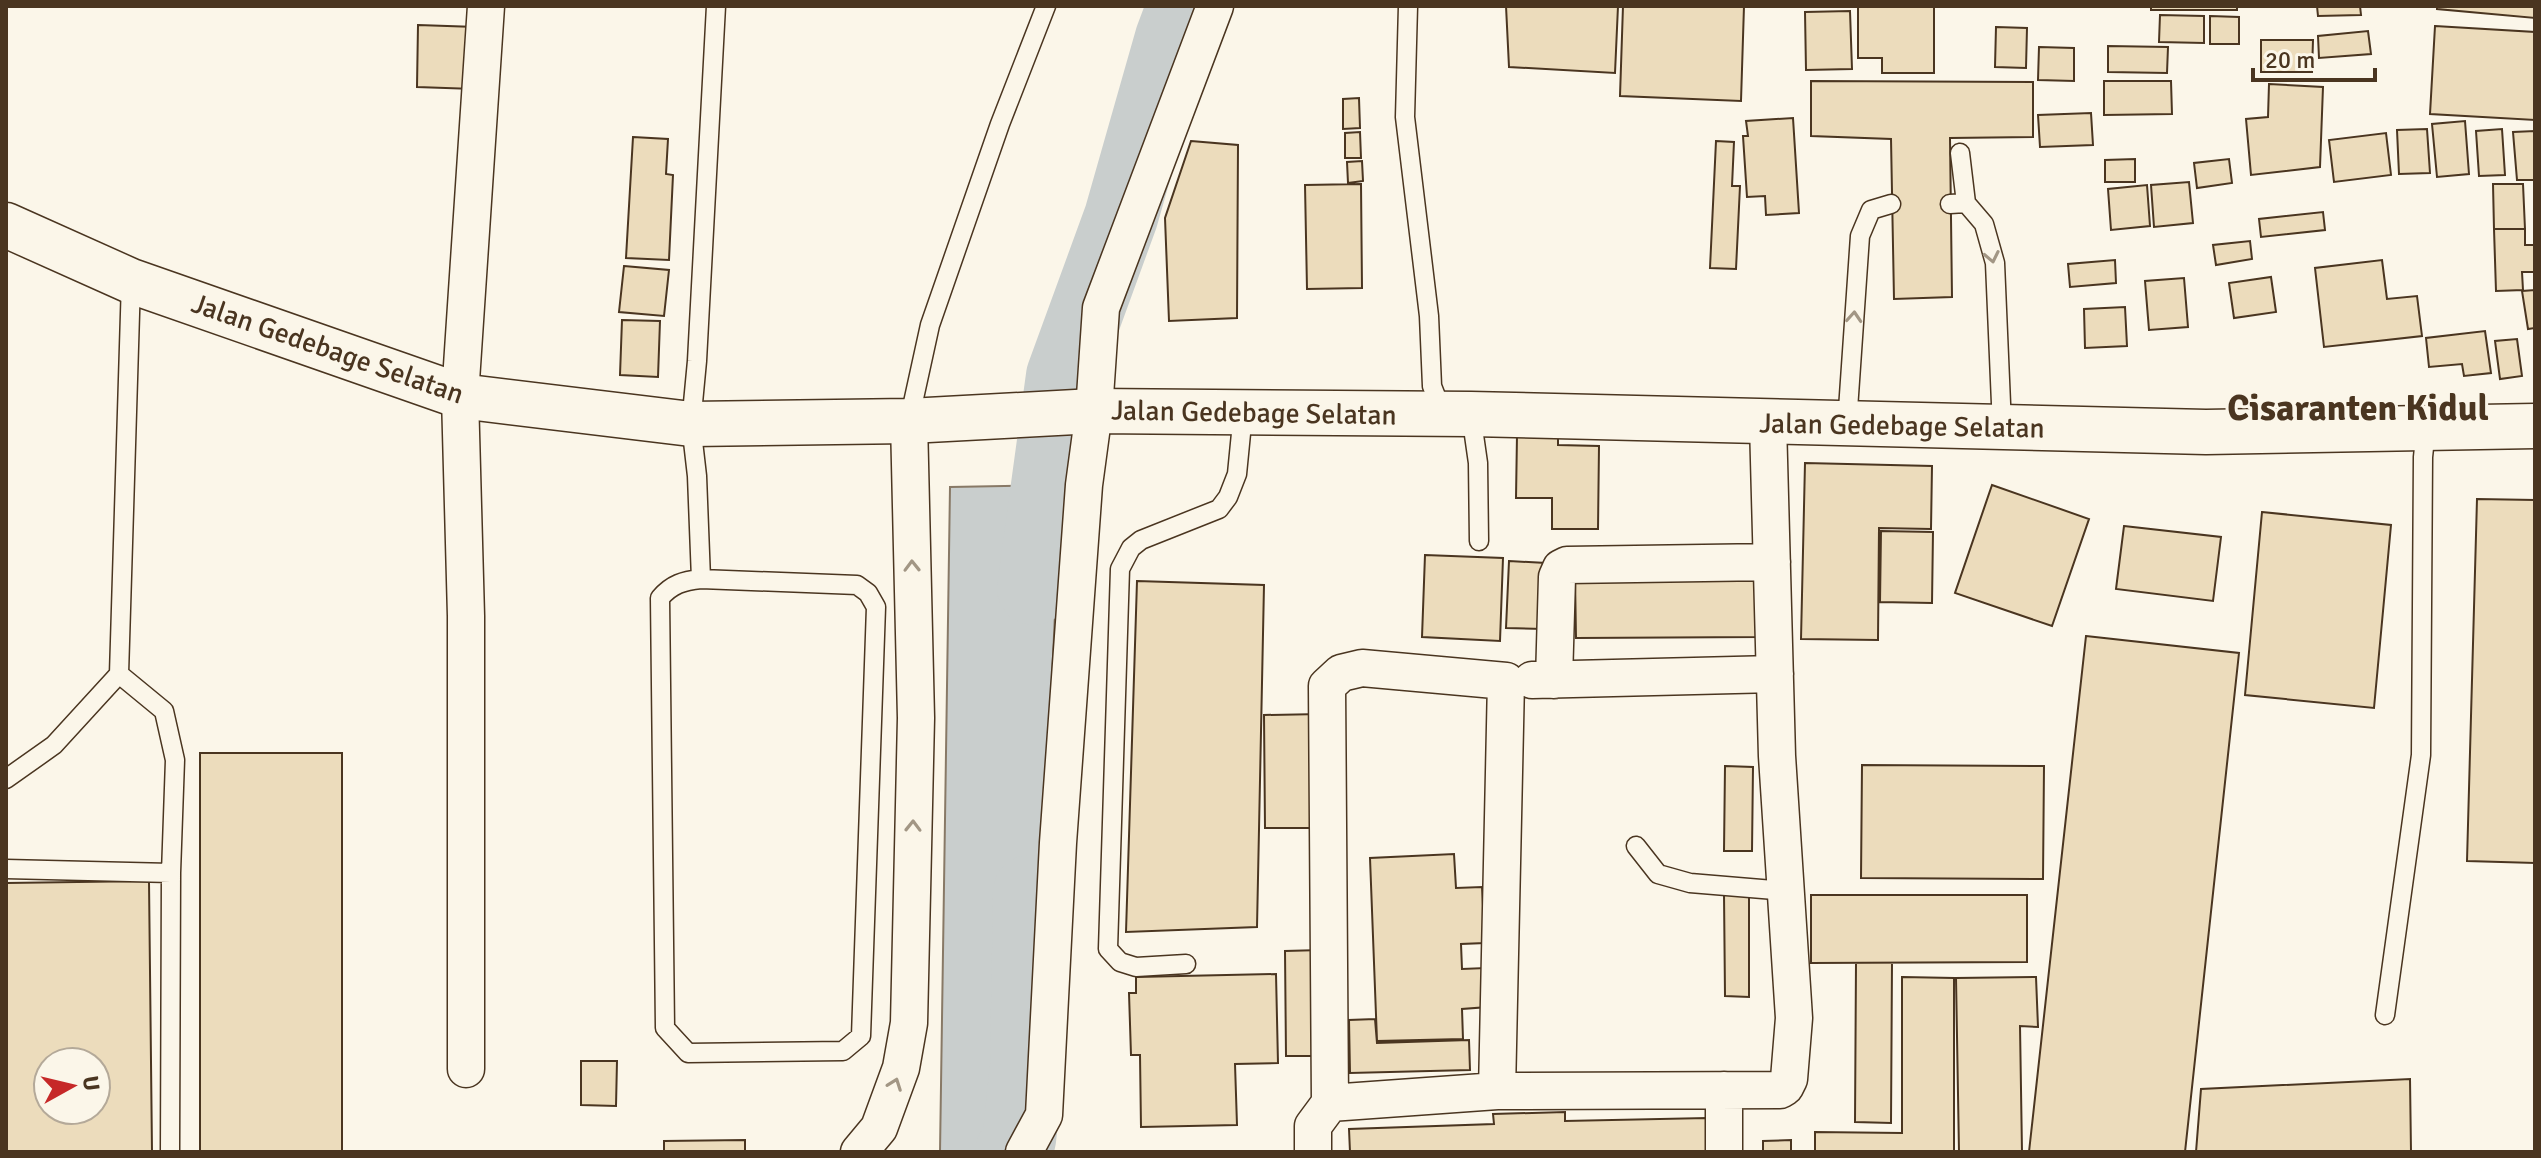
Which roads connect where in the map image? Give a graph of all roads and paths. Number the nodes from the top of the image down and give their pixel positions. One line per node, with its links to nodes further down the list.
1 (486, 6): 10 (street)
2 (716, 6): 16 (lane)
3 (1046, 6): 14 (lane)
4 (1215, 6): 11 (street)
5 (1408, 6): 13 (lane)
6 (1960, 153): 20 (lane, one-way to 20)
7 (1891, 204): 17 (lane, one-way to 7)
8 (6, 225): 9 (main road, Jalan Gedebage Selatan)
9 (131, 281): 10 (main road, Jalan Gedebage Selatan); 24 (lane)
10 (460, 396): 16 (main road, Jalan Gedebage Selatan); 35 (street)
11 (1086, 412): 12 (main road, Jalan Gedebage Selatan); 14 (main road, Jalan Gedebage Selatan); 41 (street)
12 (1243, 413): 13 (main road, Jalan Gedebage Selatan); 33 (lane)
13 (1457, 414): 15 (main road, Jalan Gedebage Selatan); 21 (lane)
14 (929, 420): 16 (main road, Jalan Gedebage Selatan); 40 (street, one-way to 14)
15 (1768, 423): 17 (main road, Jalan Gedebage Selatan); 22 (street)
16 (691, 424): 23 (lane)
17 (1847, 425): 20 (main road, Jalan Gedebage Selatan)
18 (2427, 426): 19 (main road, Jalan Gedebage Selatan); 20 (main road, Jalan Gedebage Selatan); 34 (lane)
19 (2535, 426)
20 (2002, 428)
21 (1479, 541)
22 (1772, 562): 25 (street); 26 (street)
23 (701, 579): 23 (lane)
24 (119, 674): 28 (lane); 31 (lane)
25 (1775, 674): 26 (street); 32 (street)
26 (1554, 680): 27 (street)
27 (1506, 681): 37 (street); 38 (street)
28 (6, 779)
29 (1636, 846): 32 (lane)
30 (6, 869): 31 (lane)
31 (171, 873): 39 (lane)
32 (1785, 891): 36 (street)
33 (1186, 964)
34 (2385, 1015)
35 (466, 1069)
36 (1724, 1090): 37 (street); 43 (street)
37 (1497, 1091): 38 (street)
38 (1330, 1103): 42 (street)
39 (170, 1152)
40 (859, 1152)
41 (1024, 1152)
42 (1313, 1152)
43 (1724, 1152)

